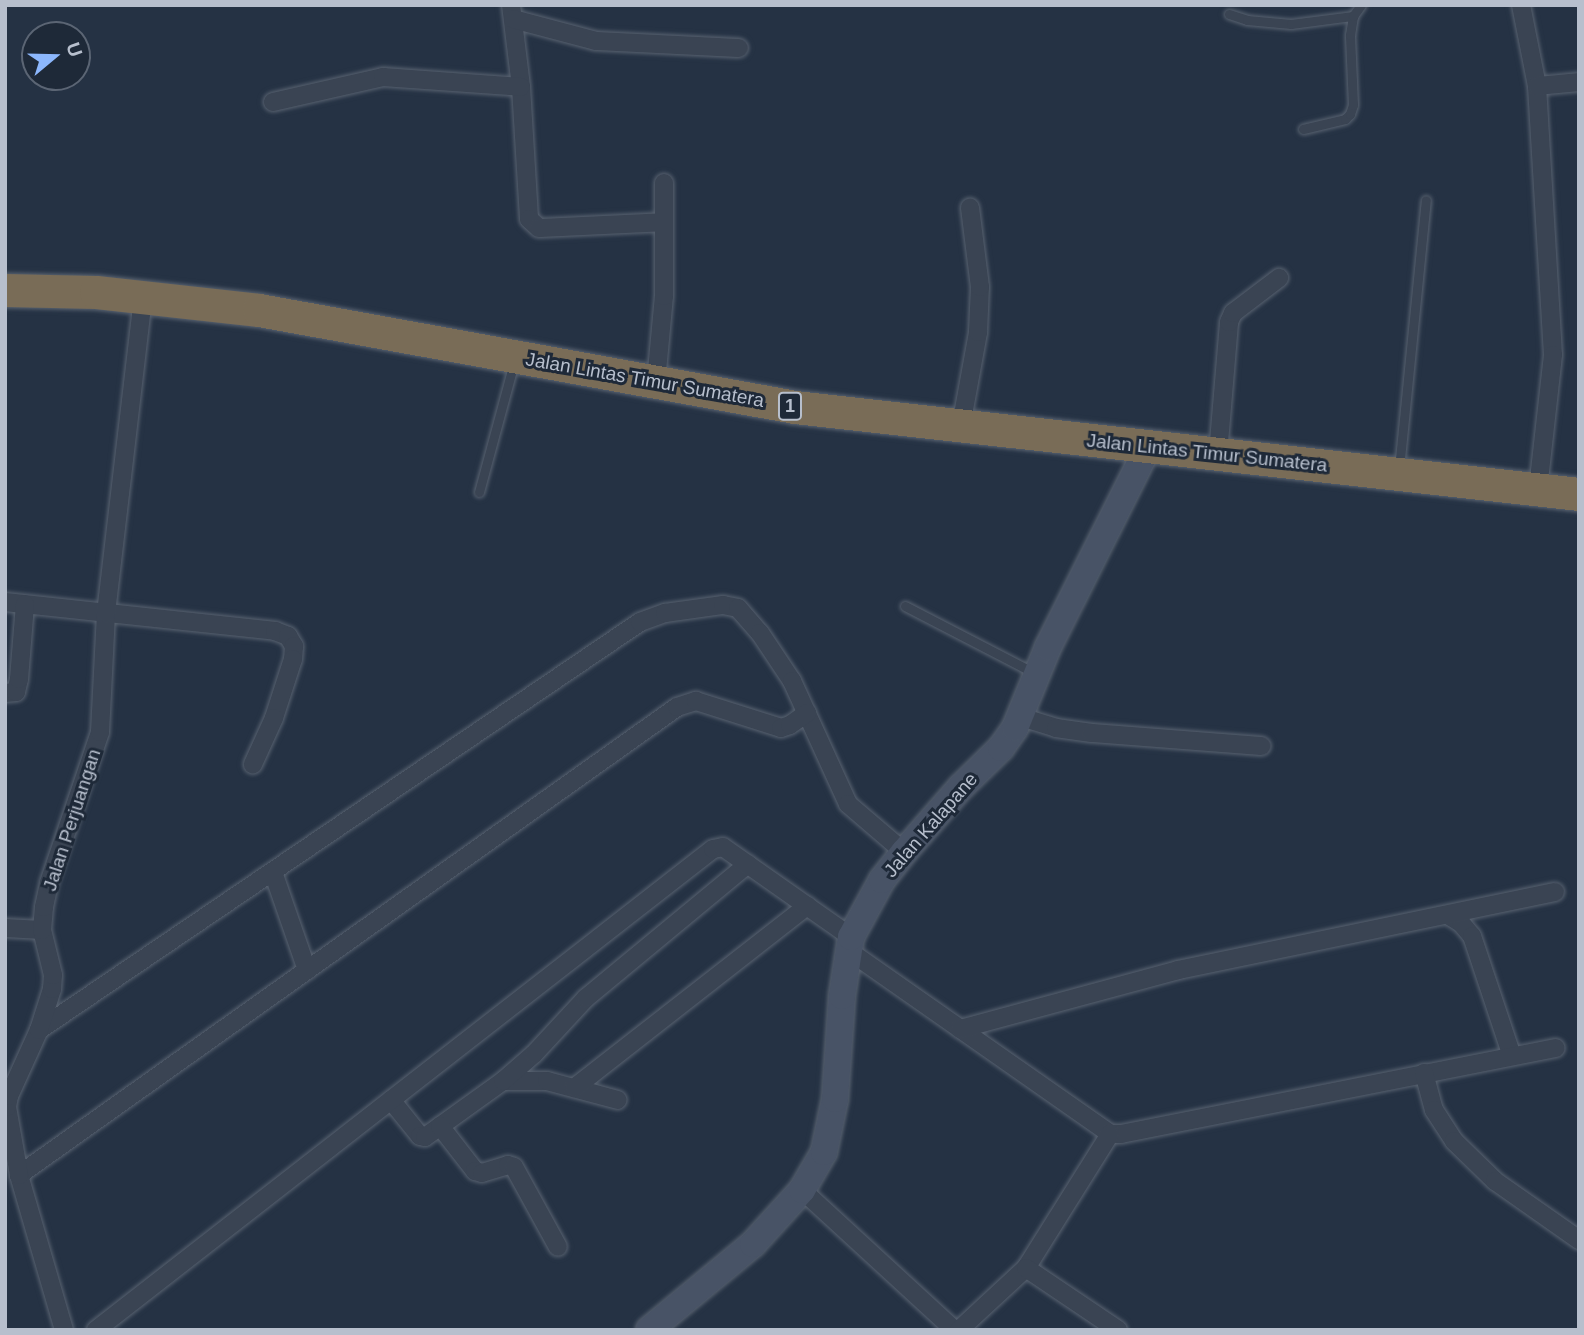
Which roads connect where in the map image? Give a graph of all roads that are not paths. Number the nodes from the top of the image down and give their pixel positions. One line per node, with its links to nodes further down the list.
1 (1362, 5): 5 (lane)
2 (1521, 5): 8 (street)
3 (512, 12): 6 (street); 9 (street)
4 (1230, 14): 5 (lane)
5 (1353, 16): 11 (lane)
6 (739, 48)
7 (1579, 82): 8 (street)
8 (1537, 86): 25 (street)
9 (521, 88): 10 (street); 15 (street)
10 (273, 103)
11 (1303, 129)
12 (664, 183): 15 (street)
13 (1426, 200): 24 (lane)
14 (970, 208): 21 (street)
15 (664, 222): 20 (street)
16 (1279, 278): 23 (street)
17 (5, 290): 18 (highway, Jalan Lintas Timur Sumatera / 1)
18 (144, 296): 19 (highway, Jalan Lintas Timur Sumatera / 1); 31 (street, Jalan Perjuangan)
19 (515, 356): 20 (highway, Jalan Lintas Timur Sumatera / 1); 26 (lane)
20 (656, 382): 21 (highway, Jalan Lintas Timur Sumatera / 1)
21 (961, 426): 22 (highway, Jalan Lintas Timur Sumatera / 1)
22 (1148, 447): 23 (highway, Jalan Lintas Timur Sumatera / 1); 32 (street, Jalan Kalapane)
23 (1218, 454): 24 (highway, Jalan Lintas Timur Sumatera / 1)
24 (1398, 474): 25 (highway, Jalan Lintas Timur Sumatera / 1)
25 (1538, 489): 27 (highway, Jalan Lintas Timur Sumatera / 1)
26 (479, 492)
27 (1579, 494)
28 (5, 602): 29 (street)
29 (25, 604): 31 (street); 33 (street)
30 (905, 606): 32 (lane)
31 (106, 613): 37 (street); 45 (street, Jalan Perjuangan)
32 (1037, 675): 35 (street, Jalan Kalapane)
33 (5, 693)
34 (807, 713): 38 (street); 40 (street); 47 (street)
35 (1021, 717): 36 (street); 38 (street, Jalan Kalapane)
36 (1262, 746)
37 (253, 764)
38 (904, 852): 46 (street, Jalan Kalapane)
39 (748, 864): 42 (street); 53 (street); 56 (street)
40 (273, 872): 47 (street); 49 (street)
41 (1555, 891): 43 (street)
42 (807, 906): 46 (street); 54 (street)
43 (1448, 915): 48 (street); 51 (street)
44 (5, 928): 45 (street)
45 (42, 930): 49 (street, Jalan Perjuangan)
46 (850, 944): 48 (street); 61 (street, Jalan Kalapane)
47 (307, 970): 60 (street)
48 (960, 1028): 59 (street)
49 (39, 1030): 55 (street, Jalan Perjuangan)
50 (1556, 1048): 51 (street)
51 (1512, 1056): 52 (street)
52 (1424, 1073): 59 (street); 62 (street)
53 (503, 1081): 54 (street); 58 (street)
54 (574, 1088): 57 (street)
55 (7, 1095): 60 (street, Jalan Perjuangan)
56 (391, 1100): 58 (street); 66 (street)
57 (618, 1100)
58 (440, 1126): 63 (street)
59 (1110, 1134): 64 (street)
60 (15, 1182): 65 (street, Jalan Perjuangan)
61 (802, 1190): 67 (street, Jalan Kalapane); 68 (street)
62 (1579, 1240)
63 (558, 1247)
64 (1026, 1268): 68 (street); 69 (street)
65 (64, 1330)
66 (96, 1330)
67 (649, 1330)
68 (956, 1330)
69 (1118, 1330)

